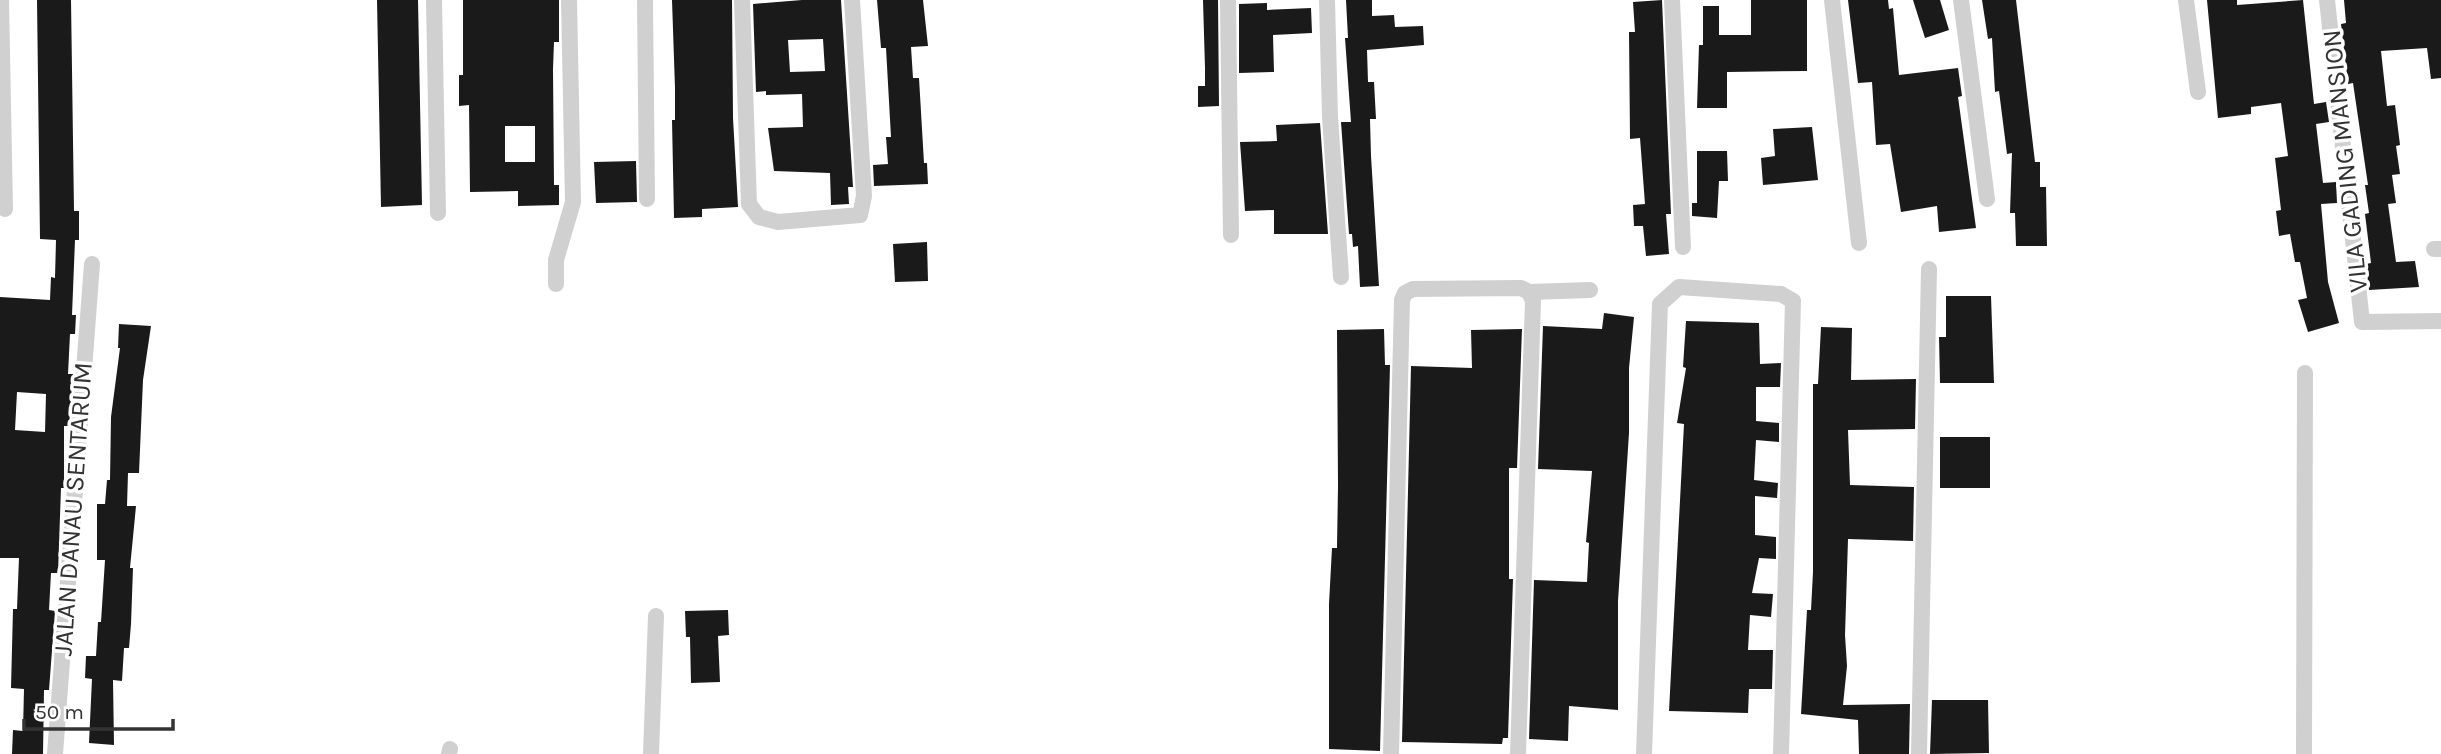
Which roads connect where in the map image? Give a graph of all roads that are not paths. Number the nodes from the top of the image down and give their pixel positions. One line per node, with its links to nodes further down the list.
1 (1, 0): 17 (street)
2 (435, 0): 18 (street)
3 (569, 0): 25 (street)
4 (646, 0): 16 (street)
5 (741, 0): 6 (street)
6 (852, 0)
7 (1228, 0): 19 (street)
8 (1327, 0): 24 (street)
9 (1672, 0): 21 (street)
10 (1832, 0): 20 (street)
11 (1961, 0): 15 (street)
12 (2186, 0): 14 (street)
13 (2327, 0): 28 (street, VILA GADING MANSION)
14 (2198, 92)
15 (1987, 199)
16 (646, 200)
17 (5, 209)
18 (438, 213)
19 (1231, 235)
20 (1859, 243)
21 (1684, 247)
22 (92, 264): 31 (street, JALAN DANAU SENTARUM)
23 (1929, 270): 37 (street)
24 (1341, 277)
25 (556, 284)
26 (1590, 290): 27 (street)
27 (1529, 292): 33 (street); 34 (street)
28 (2441, 321)
29 (2305, 373): 38 (street)
30 (656, 616): 32 (street)
31 (55, 754)
32 (651, 754)
33 (1391, 754)
34 (1518, 754)
35 (1644, 754): 36 (street)
36 (1781, 754)
37 (1919, 754)
38 (2304, 754)

